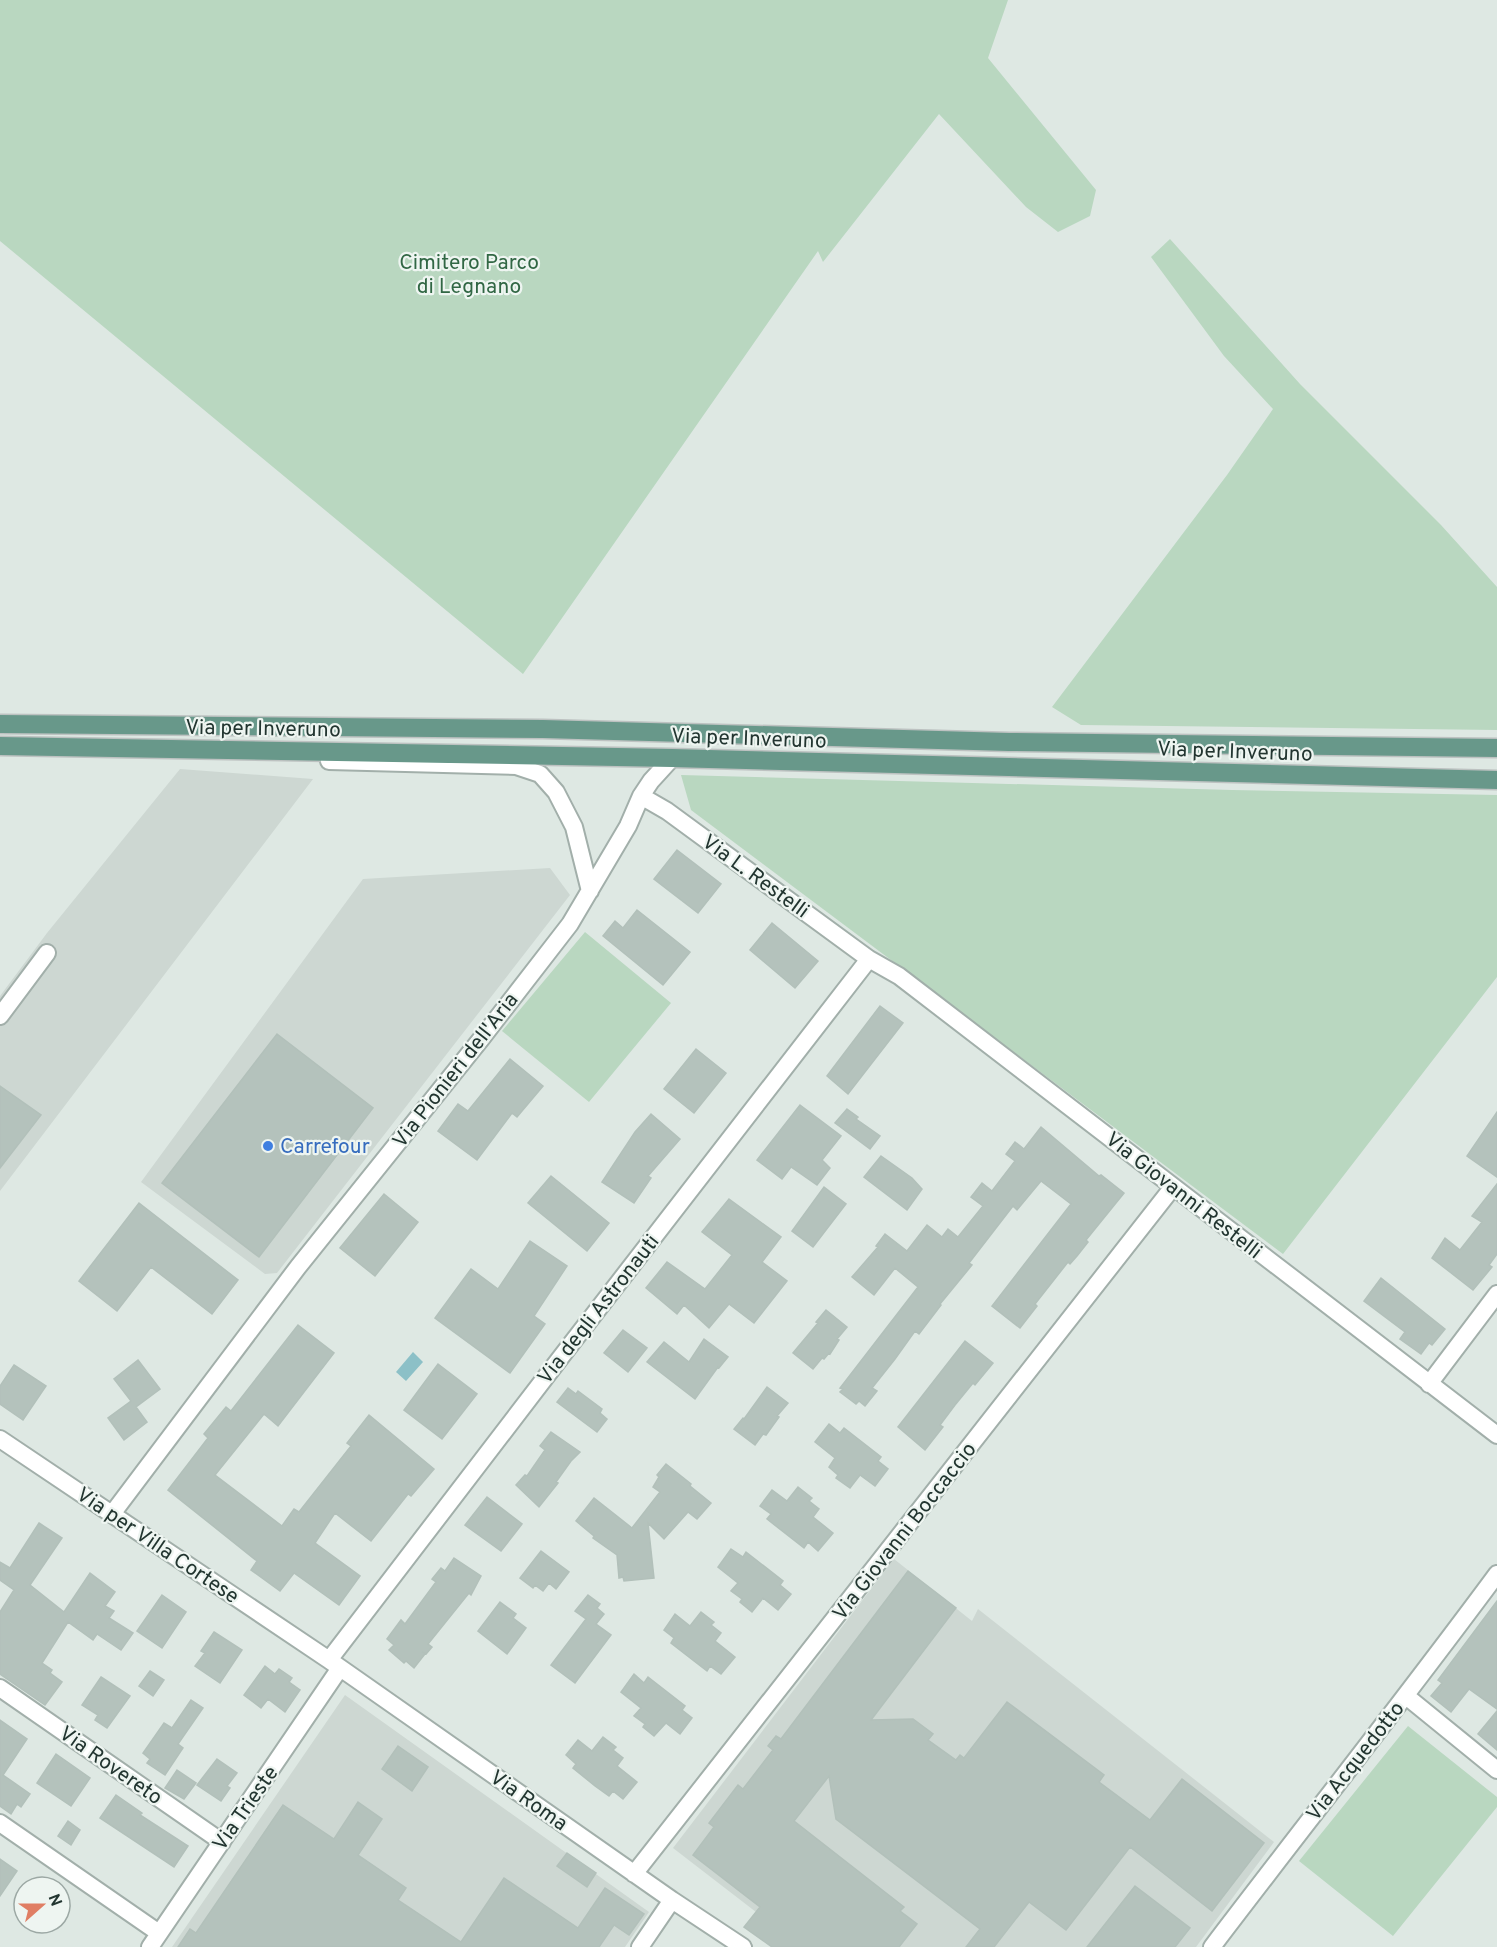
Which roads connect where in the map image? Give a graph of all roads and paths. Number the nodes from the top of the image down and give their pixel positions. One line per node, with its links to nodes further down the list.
1 (0, 724): 3 (main road, Via per Inveruno)
2 (0, 746): 4 (main road, Via per Inveruno)
3 (1497, 748)
4 (176, 749): 5 (main road, Via per Inveruno); 8 (street)
5 (672, 758): 6 (main road, Via per Inveruno); 7 (street, Via Pionieri dell'Aria)
6 (1497, 780)
7 (641, 796): 8 (street, Via Pionieri dell'Aria); 10 (street, Via L. Restelli)
8 (590, 891): 17 (street, Via Pionieri dell'Aria)
9 (47, 953): 11 (street)
10 (869, 959): 12 (street, Via Giovanni Restelli); 19 (street, Via degli Astronauti)
11 (0, 1016)
12 (1173, 1186): 14 (street, Via Giovanni Restelli); 25 (street, Via Giovanni Boccaccio)
13 (1497, 1294): 14 (street)
14 (1429, 1384): 15 (street, Via Giovanni Restelli)
15 (1497, 1435)
16 (0, 1439): 17 (street, Via per Villa Cortese)
17 (112, 1514): 19 (street, Via per Villa Cortese)
18 (1497, 1574): 21 (street, Via Acquedotto)
19 (329, 1660): 24 (street, Via Trieste); 25 (street, Via Roma)
20 (0, 1688): 24 (street, Via Rovereto)
21 (1406, 1696): 22 (street); 30 (street, Via Acquedotto)
22 (1497, 1770)
23 (0, 1823): 27 (street)
24 (222, 1842): 27 (street, Via Trieste)
25 (634, 1874): 26 (street, Via Roma)
26 (672, 1900): 28 (street); 29 (street, Via Roma)
27 (155, 1940)
28 (640, 1947)
29 (743, 1947)
30 (1212, 1947)

